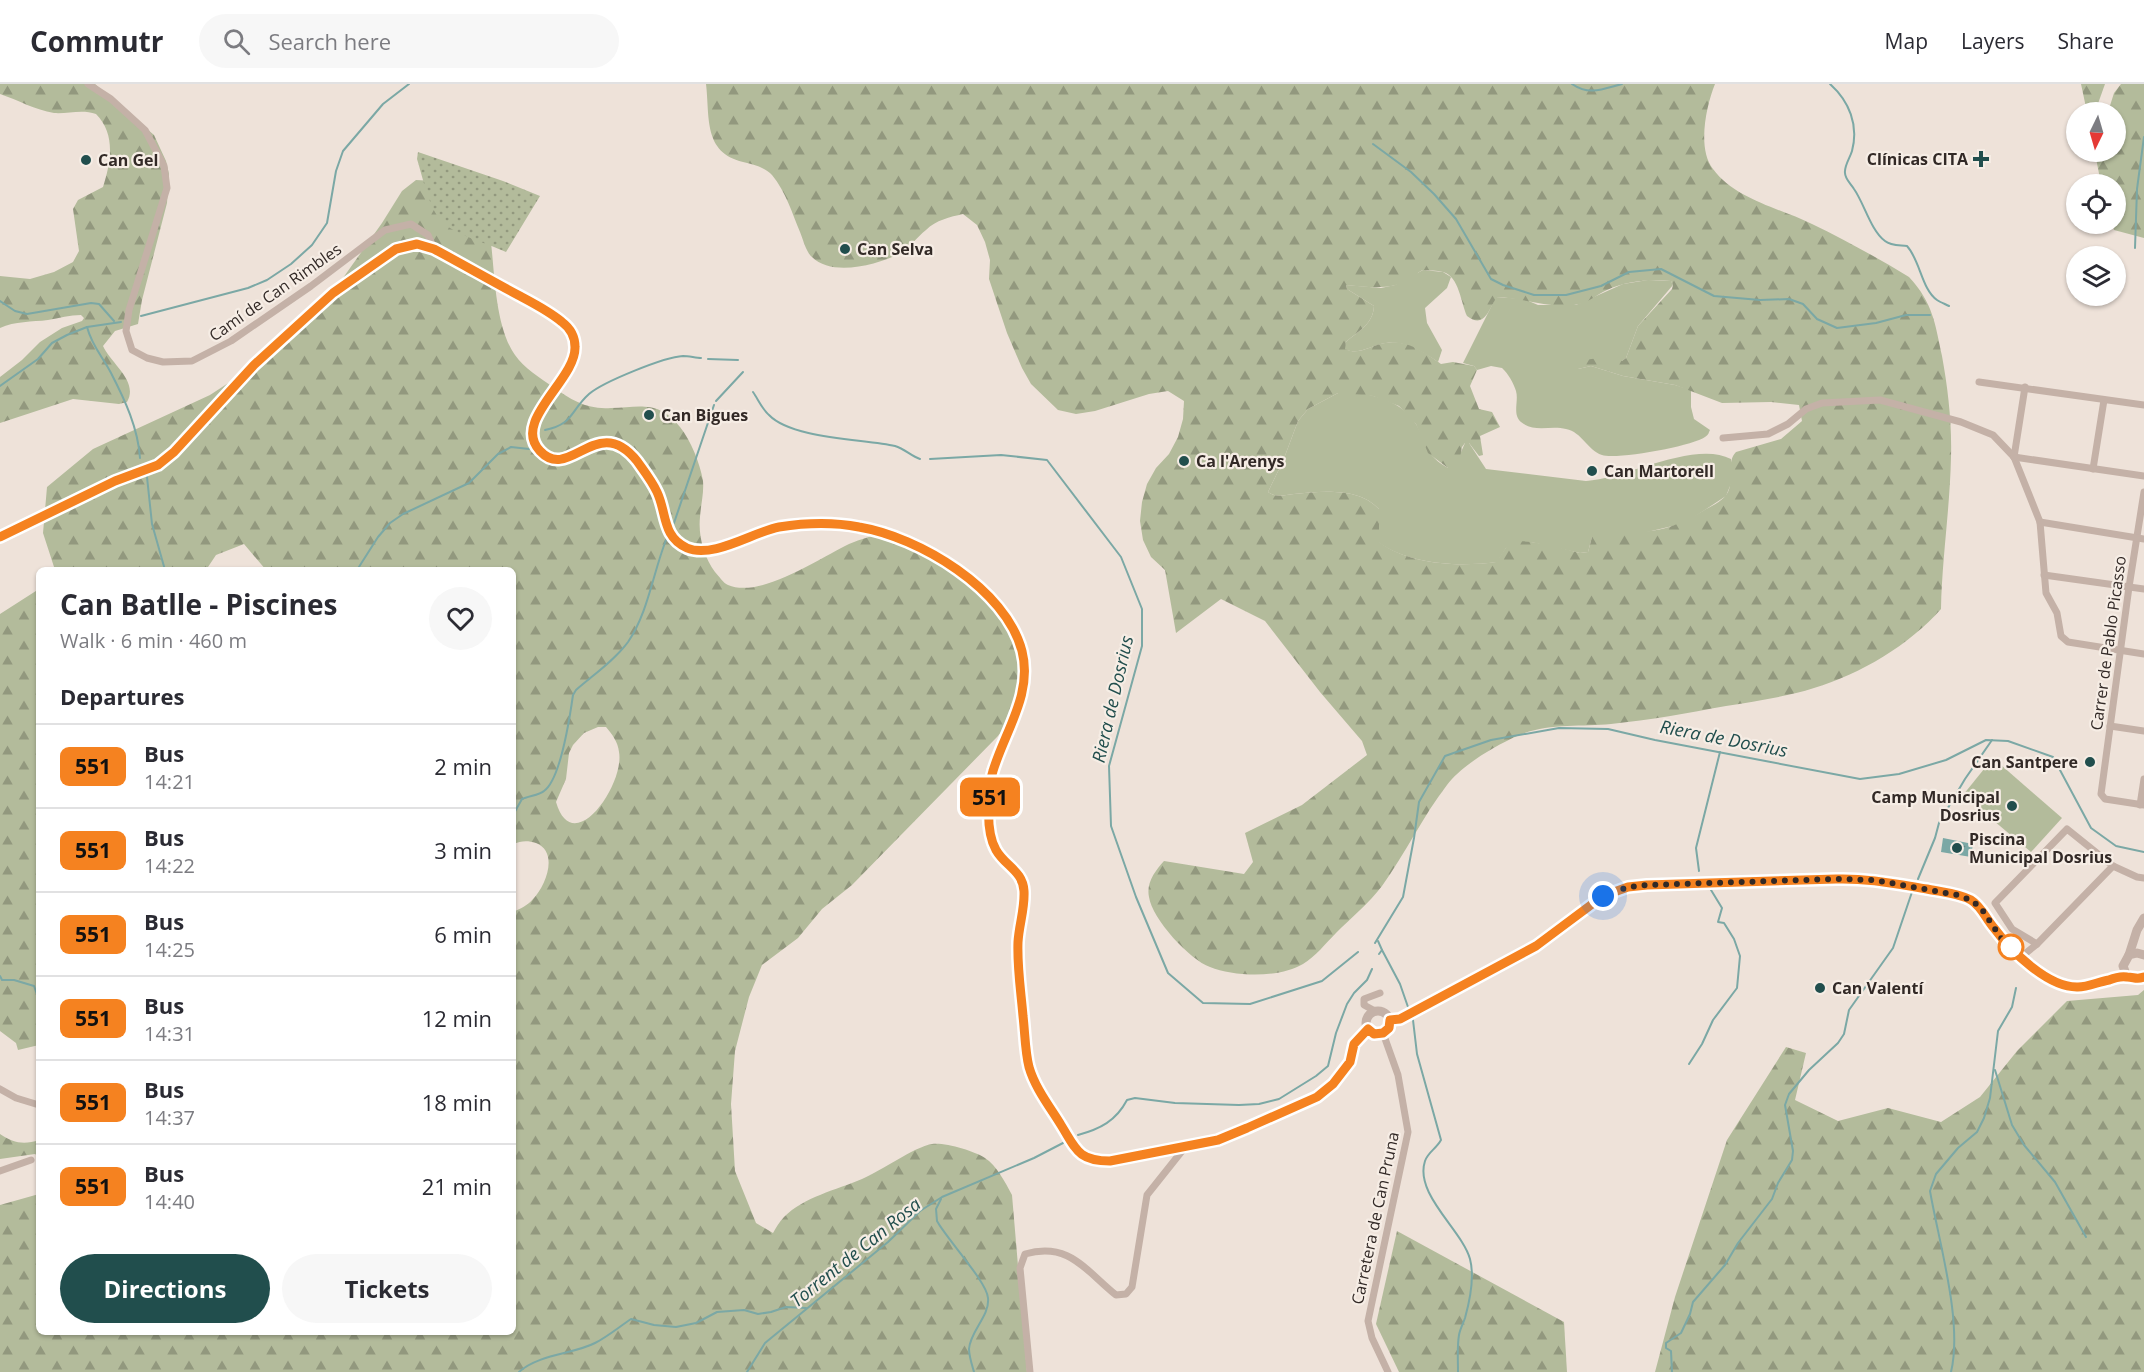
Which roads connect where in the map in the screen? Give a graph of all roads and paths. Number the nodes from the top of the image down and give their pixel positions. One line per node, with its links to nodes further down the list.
1 (88, 84): 2 (street, Camí de Can Rimbles)
2 (434, 249): 13 (street); 43 (street)
3 (1979, 381): 4 (street)
4 (2025, 387): 5 (street); 8 (street)
5 (2104, 400): 6 (street); 9 (street)
6 (2144, 405)
7 (1723, 438): 8 (street)
8 (2014, 457): 9 (street); 12 (street)
9 (2093, 469): 10 (street)
10 (2144, 476)
11 (2144, 492): 14 (street, Carrer de Pablo Picasso)
12 (2040, 522): 14 (street); 15 (street)
13 (0, 537)
14 (2141, 538): 16 (street, Carrer de Pablo Picasso)
15 (2044, 574): 16 (street); 18 (street)
16 (2129, 586): 17 (street); 18 (street, Carrer de Pablo Picasso)
17 (2144, 589)
18 (2120, 650): 19 (street); 20 (street, Carrer de Pablo Picasso)
19 (2144, 654)
20 (2110, 726): 21 (street); 23 (street, Carrer de Pablo Picasso)
21 (2144, 731)
22 (2144, 779): 23 (street)
23 (2142, 805)
24 (2114, 866): 25 (street); 28 (street); 28 (street)
25 (2144, 878)
26 (2144, 918): 27 (street)
27 (2136, 937): 29 (street); 30 (street)
28 (2037, 944): 31 (street)
29 (2143, 954): 30 (street)
30 (2128, 956): 32 (street)
31 (2021, 957): 35 (street); 38 (street)
32 (2123, 966): 33 (street); 35 (street)
33 (2129, 976): 34 (street); 35 (street)
34 (2144, 977)
35 (2110, 979)
36 (1380, 993): 37 (street)
37 (1375, 1011): 38 (street); 39 (street)
38 (1390, 1020): 40 (street)
39 (1368, 1029): 40 (street); 43 (street)
40 (1383, 1033): 47 (street, Carretera de Can Pruna)
41 (0, 1089): 42 (street)
42 (36, 1104)
43 (1186, 1146): 46 (street)
44 (31, 1160): 45 (street)
45 (0, 1171)
46 (1030, 1372)
47 (1388, 1372)

